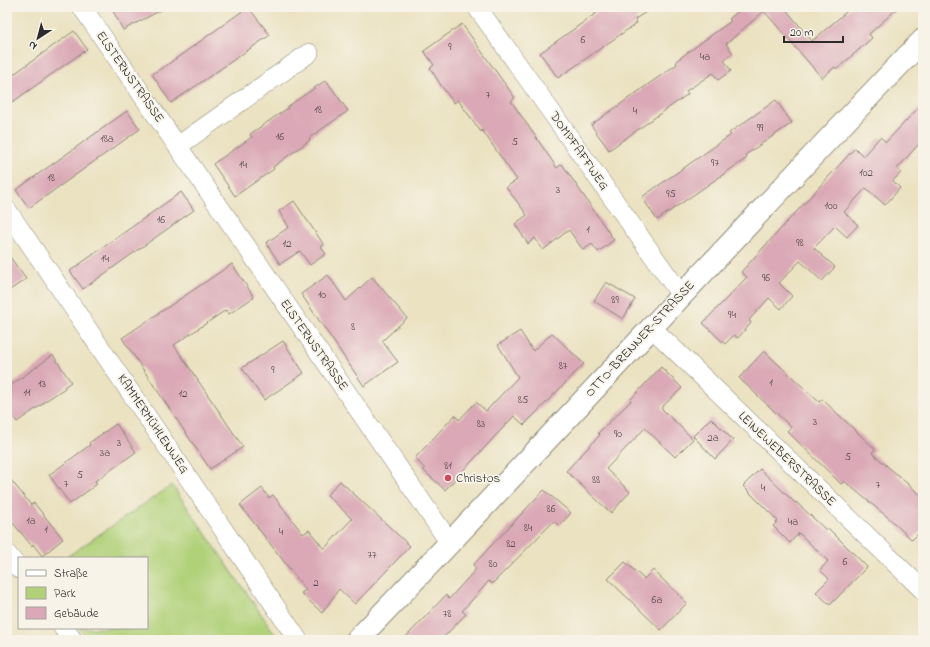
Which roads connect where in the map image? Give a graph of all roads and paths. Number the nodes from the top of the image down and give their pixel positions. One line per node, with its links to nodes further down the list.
1 (82, 7): 5 (street, ELSTERNSTRASSE)
2 (477, 7): 7 (street, DOMPFAFFWEG)
3 (921, 46): 7 (street, OTTO-BRENNER-STRASSE)
4 (309, 53): 5 (street)
5 (178, 146): 9 (street, ELSTERNSTRASSE)
6 (7, 210): 15 (street, KAMMERMÜHLENWEG)
7 (681, 295): 8 (street, OTTO-BRENNER-STRASSE)
8 (651, 327): 9 (street, OTTO-BRENNER-STRASSE); 12 (street, LEINEWEBERSTRASSE)
9 (450, 543): 16 (street, OTTO-BRENNER-STRASSE)
10 (7, 554): 11 (street)
11 (18, 569)
12 (923, 590)
13 (65, 629): 14 (street)
14 (73, 640)
15 (298, 640)
16 (357, 640)

